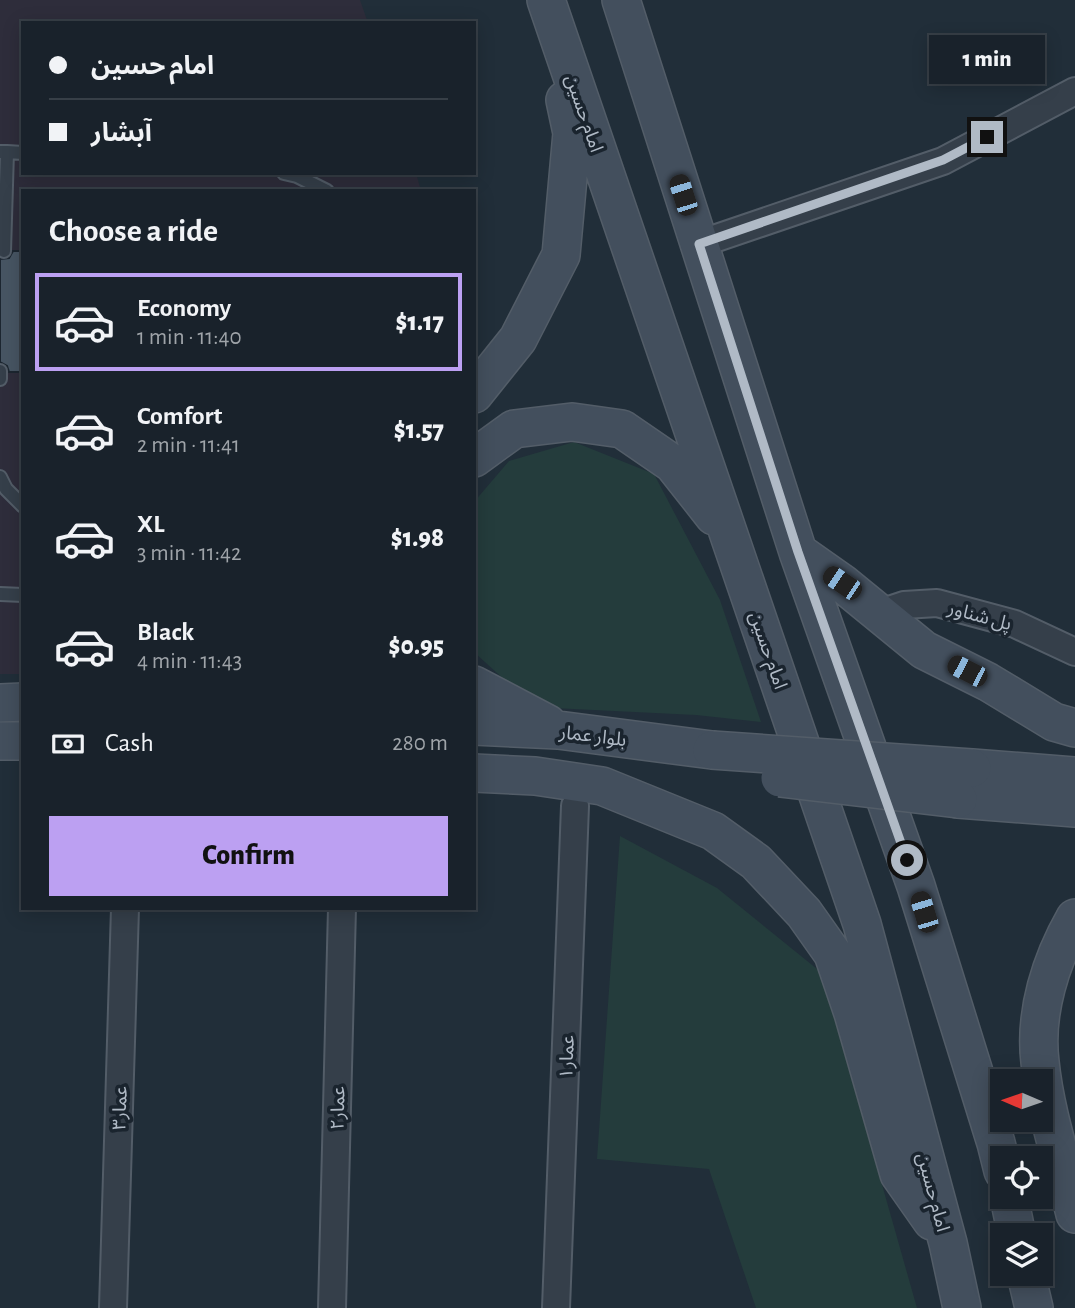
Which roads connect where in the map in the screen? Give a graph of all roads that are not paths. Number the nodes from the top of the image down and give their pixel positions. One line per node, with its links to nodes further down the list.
1 (545, 0): 11 (main road); 15 (main road, امام حسین)
2 (621, 0): 7 (main road)
3 (1075, 91): 7 (street)
4 (4, 152): 8 (lane)
5 (293, 175): 6 (lane)
6 (323, 189)
7 (699, 244): 16 (main road)
8 (4, 251)
9 (0, 371): 10 (lane)
10 (0, 379)
11 (476, 392)
12 (476, 457): 15 (main road)
13 (0, 477): 14 (lane)
14 (21, 504)
15 (730, 534): 41 (main road, امام حسین)
16 (798, 552): 19 (main road); 39 (main road)
17 (0, 594): 18 (lane)
18 (21, 594)
19 (880, 612): 20 (street, پل شناور); 25 (main road)
20 (1075, 652)
21 (476, 686): 26 (main road)
22 (21, 702): 23 (main road)
23 (0, 703)
24 (476, 726): 26 (main road, بلوار عمار)
25 (1075, 728)
26 (558, 730): 30 (main road, بلوار عمار)
27 (0, 741): 28 (main road)
28 (21, 741)
29 (476, 750): 30 (main road, بلوار عمار)
30 (711, 760): 33 (main road, bridge)
31 (476, 773): 41 (main road)
32 (1075, 776): 33 (main road)
33 (965, 784): 35 (main road)
34 (575, 806): 45 (street, عمار۱)
35 (1075, 808)
36 (125, 910): 43 (street, عمار۳)
37 (342, 910): 44 (street, عمار۲)
38 (1075, 918): 40 (main road)
39 (996, 1146)
40 (1075, 1214)
41 (948, 1243): 46 (main road, امام حسین)
42 (1029, 1286): 47 (main road)
43 (113, 1308)
44 (332, 1308)
45 (556, 1308)
46 (962, 1308)
47 (1034, 1308)

